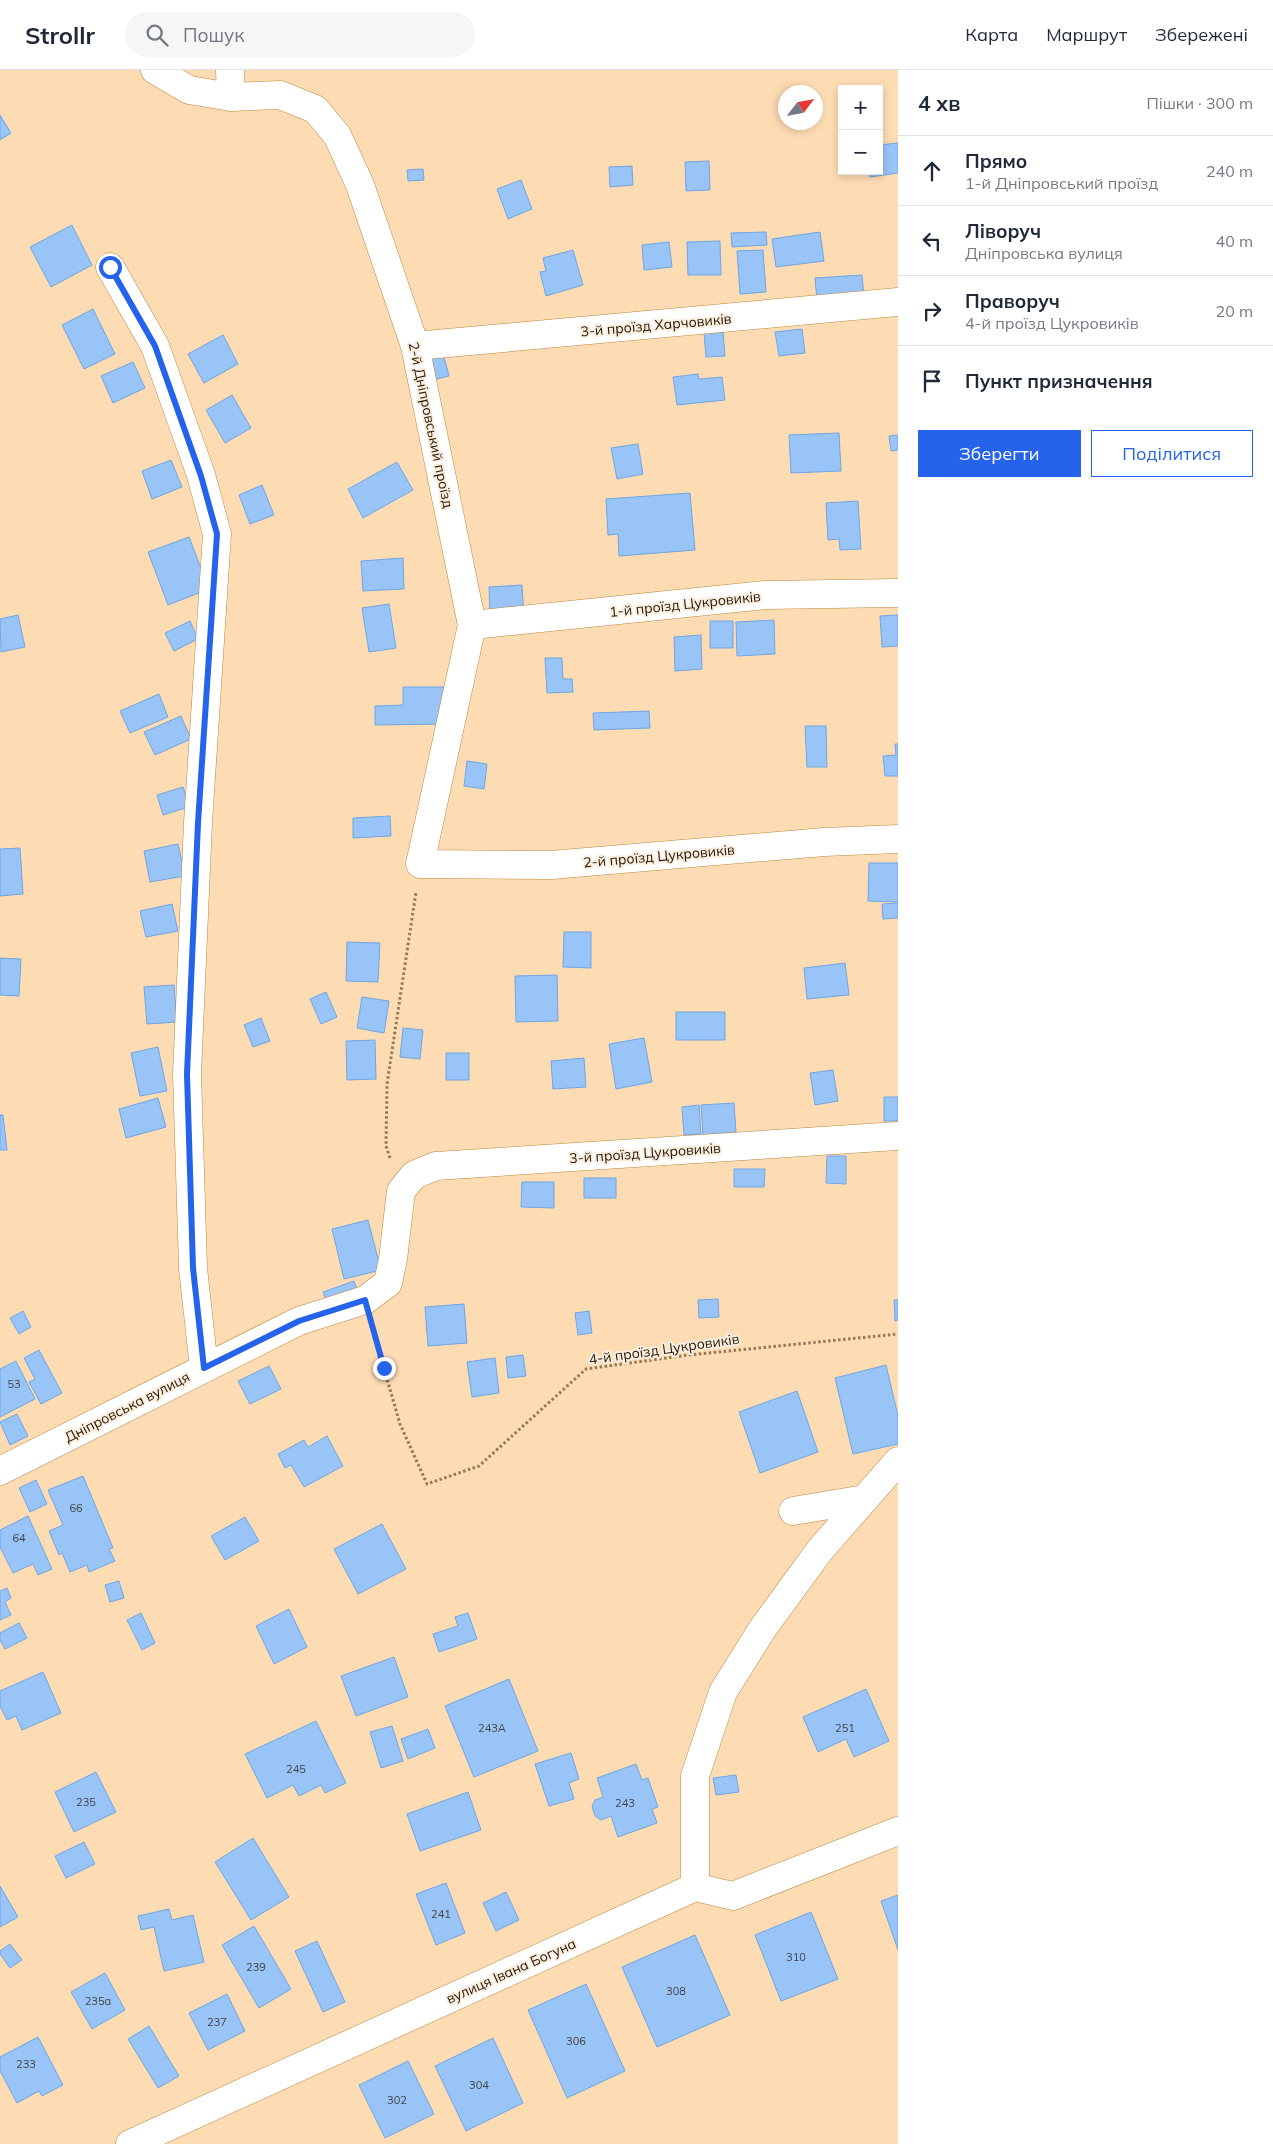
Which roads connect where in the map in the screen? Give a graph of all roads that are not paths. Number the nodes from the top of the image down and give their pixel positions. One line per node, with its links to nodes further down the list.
1 (155, 70): 2 (street, 2-й Дніпровський проїзд)
2 (231, 83): 5 (street, 2-й Дніпровський проїзд)
3 (110, 267): 12 (street)
4 (898, 302): 5 (street, 3-й проїзд Харчовиків)
5 (414, 346): 7 (street, 2-й Дніпровський проїзд)
6 (898, 594): 7 (street, 1-й проїзд Цукровиків)
7 (472, 625): 9 (street, 2-й Дніпровський проїзд)
8 (898, 839): 9 (street, 2-й проїзд Цукровиків)
9 (420, 864)
10 (898, 1136): 11 (street, 3-й проїзд Цукровиків)
11 (401, 1191): 12 (street, Дніпровська вулиця)
12 (204, 1368): 14 (street, Дніпровська вулиця)
13 (898, 1461): 15 (street)
14 (0, 1471)
15 (865, 1499): 16 (street); 18 (street)
16 (793, 1511)
17 (898, 1831): 18 (street)
18 (695, 1887): 19 (street, вулиця Івана Богуна)
19 (130, 2144)

